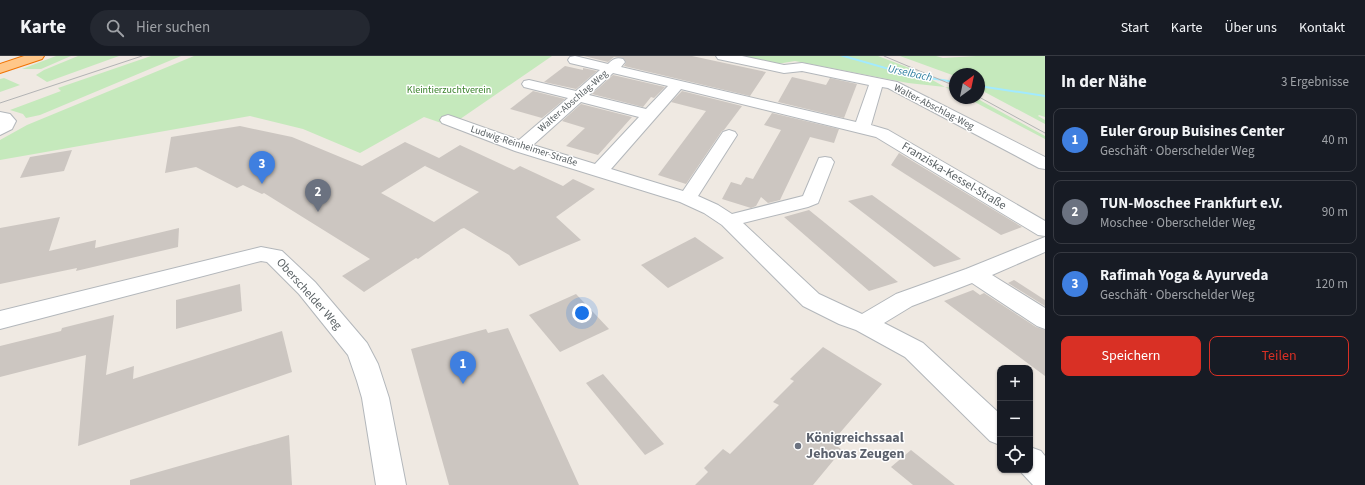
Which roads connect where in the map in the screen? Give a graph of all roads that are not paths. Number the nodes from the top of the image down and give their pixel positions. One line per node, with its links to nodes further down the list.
1 (16, 56): 6 (highway)
2 (37, 56): 8 (highway)
3 (625, 56): 7 (street, Walter-Abschlag-Weg)
4 (723, 56): 9 (street, Walter-Abschlag-Weg)
5 (575, 60): 7 (street, Franziska-Kessel-Straße)
6 (0, 62)
7 (611, 68): 11 (street, Franziska-Kessel-Straße); 12 (street, Walter-Abschlag-Weg)
8 (0, 69)
9 (877, 82): 16 (street); 21 (street, Walter-Abschlag-Weg)
10 (529, 84): 12 (street)
11 (678, 84): 13 (street); 16 (street, Franziska-Kessel-Straße)
12 (578, 97): 13 (street); 19 (street, Walter-Abschlag-Weg)
13 (650, 115): 22 (street)
14 (0, 117): 17 (street)
15 (448, 120): 19 (street, Ludwig-Reinheimer-Straße)
16 (862, 127): 25 (street, Franziska-Kessel-Straße)
17 (0, 130)
18 (729, 135): 23 (street)
19 (521, 146): 22 (street, Ludwig-Reinheimer-Straße)
20 (825, 162): 24 (street)
21 (1045, 164)
22 (599, 171): 23 (street, Ludwig-Reinheimer-Straße)
23 (687, 198): 24 (street, Ludwig-Reinheimer-Straße)
24 (729, 221): 30 (street, Ludwig-Reinheimer-Straße)
25 (1045, 230)
26 (1040, 251): 27 (street)
27 (974, 274): 29 (street); 30 (street)
28 (0, 320): 34 (street, Oberschelder Weg)
29 (1045, 320)
30 (865, 324): 31 (street, Ludwig-Reinheimer-Straße)
31 (997, 429)
32 (1033, 464): 33 (street)
33 (1045, 476)
34 (391, 485)

